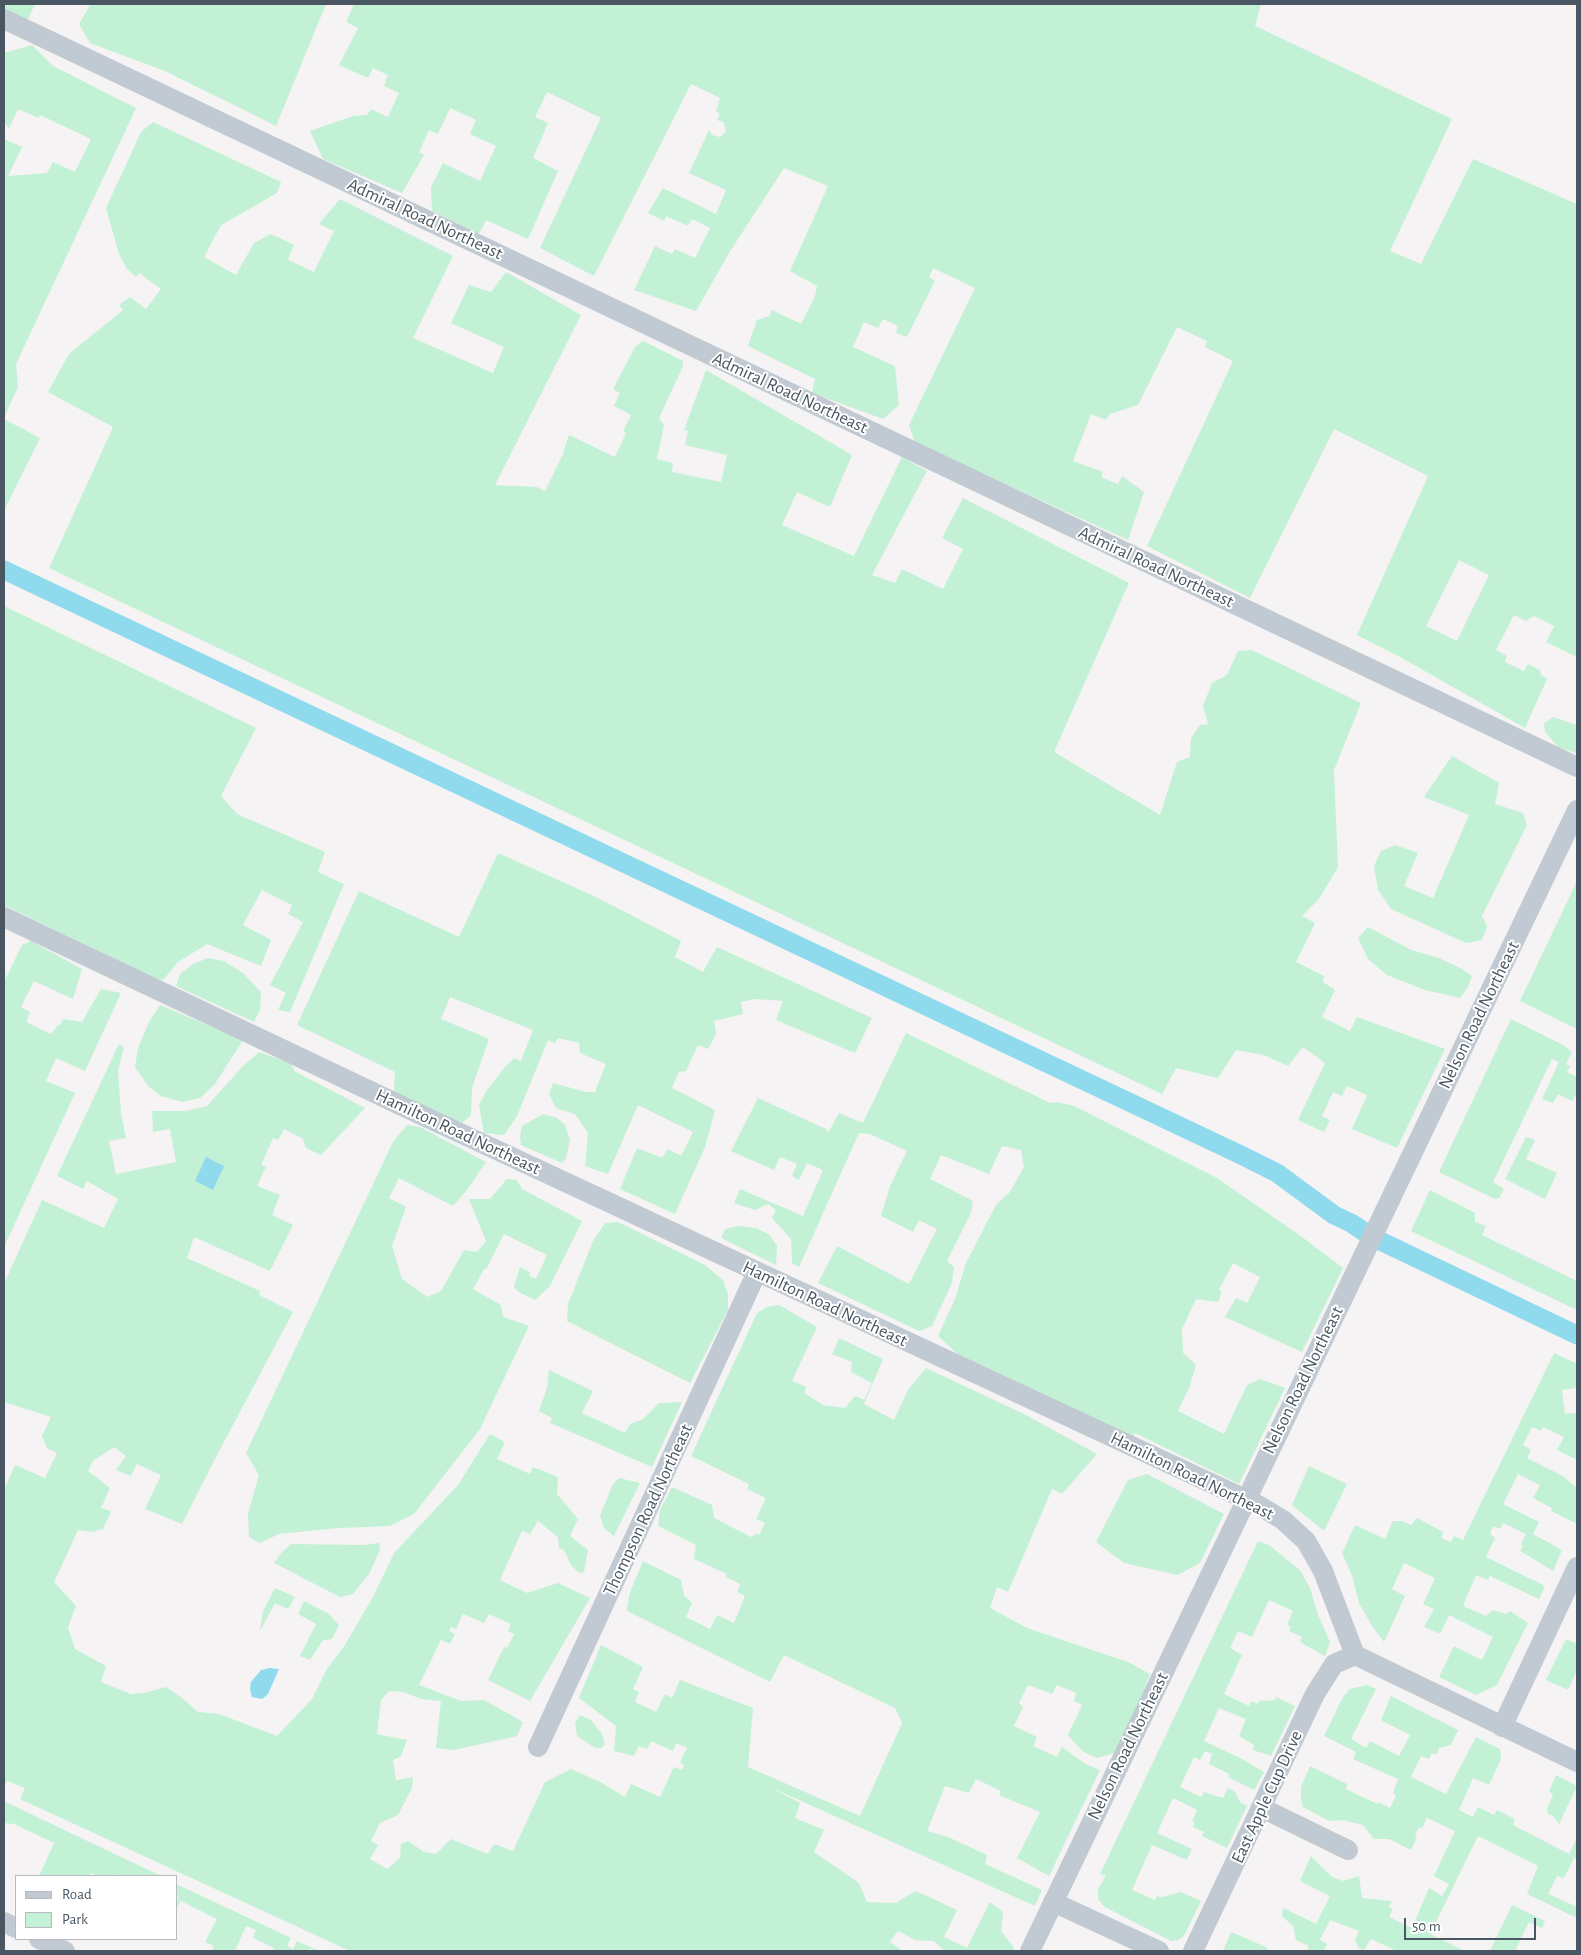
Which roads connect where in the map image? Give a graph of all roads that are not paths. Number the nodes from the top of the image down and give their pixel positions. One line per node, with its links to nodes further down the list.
1 (4, 19): 2 (street, Admiral Road Northeast)
2 (1577, 767)
3 (1577, 810): 6 (street, Nelson Road Northeast)
4 (4, 917): 5 (street, Hamilton Road Northeast)
5 (757, 1272): 6 (street, Hamilton Road Northeast); 10 (street, Thompson Road Northeast)
6 (1246, 1500): 8 (street, Hamilton Road Northeast); 14 (street, Nelson Road Northeast)
7 (1577, 1567): 9 (street)
8 (1355, 1655): 9 (street); 12 (street, East Apple Cup Drive)
9 (1502, 1727): 11 (street)
10 (538, 1747)
11 (1577, 1762)
12 (1262, 1808): 13 (street); 19 (street, East Apple Cup Drive)
13 (1348, 1850)
14 (1053, 1902): 17 (street, Nelson Road Northeast); 18 (street)
15 (41, 1940): 16 (street)
16 (66, 1951)
17 (1030, 1951)
18 (1160, 1951)
19 (1193, 1951)

